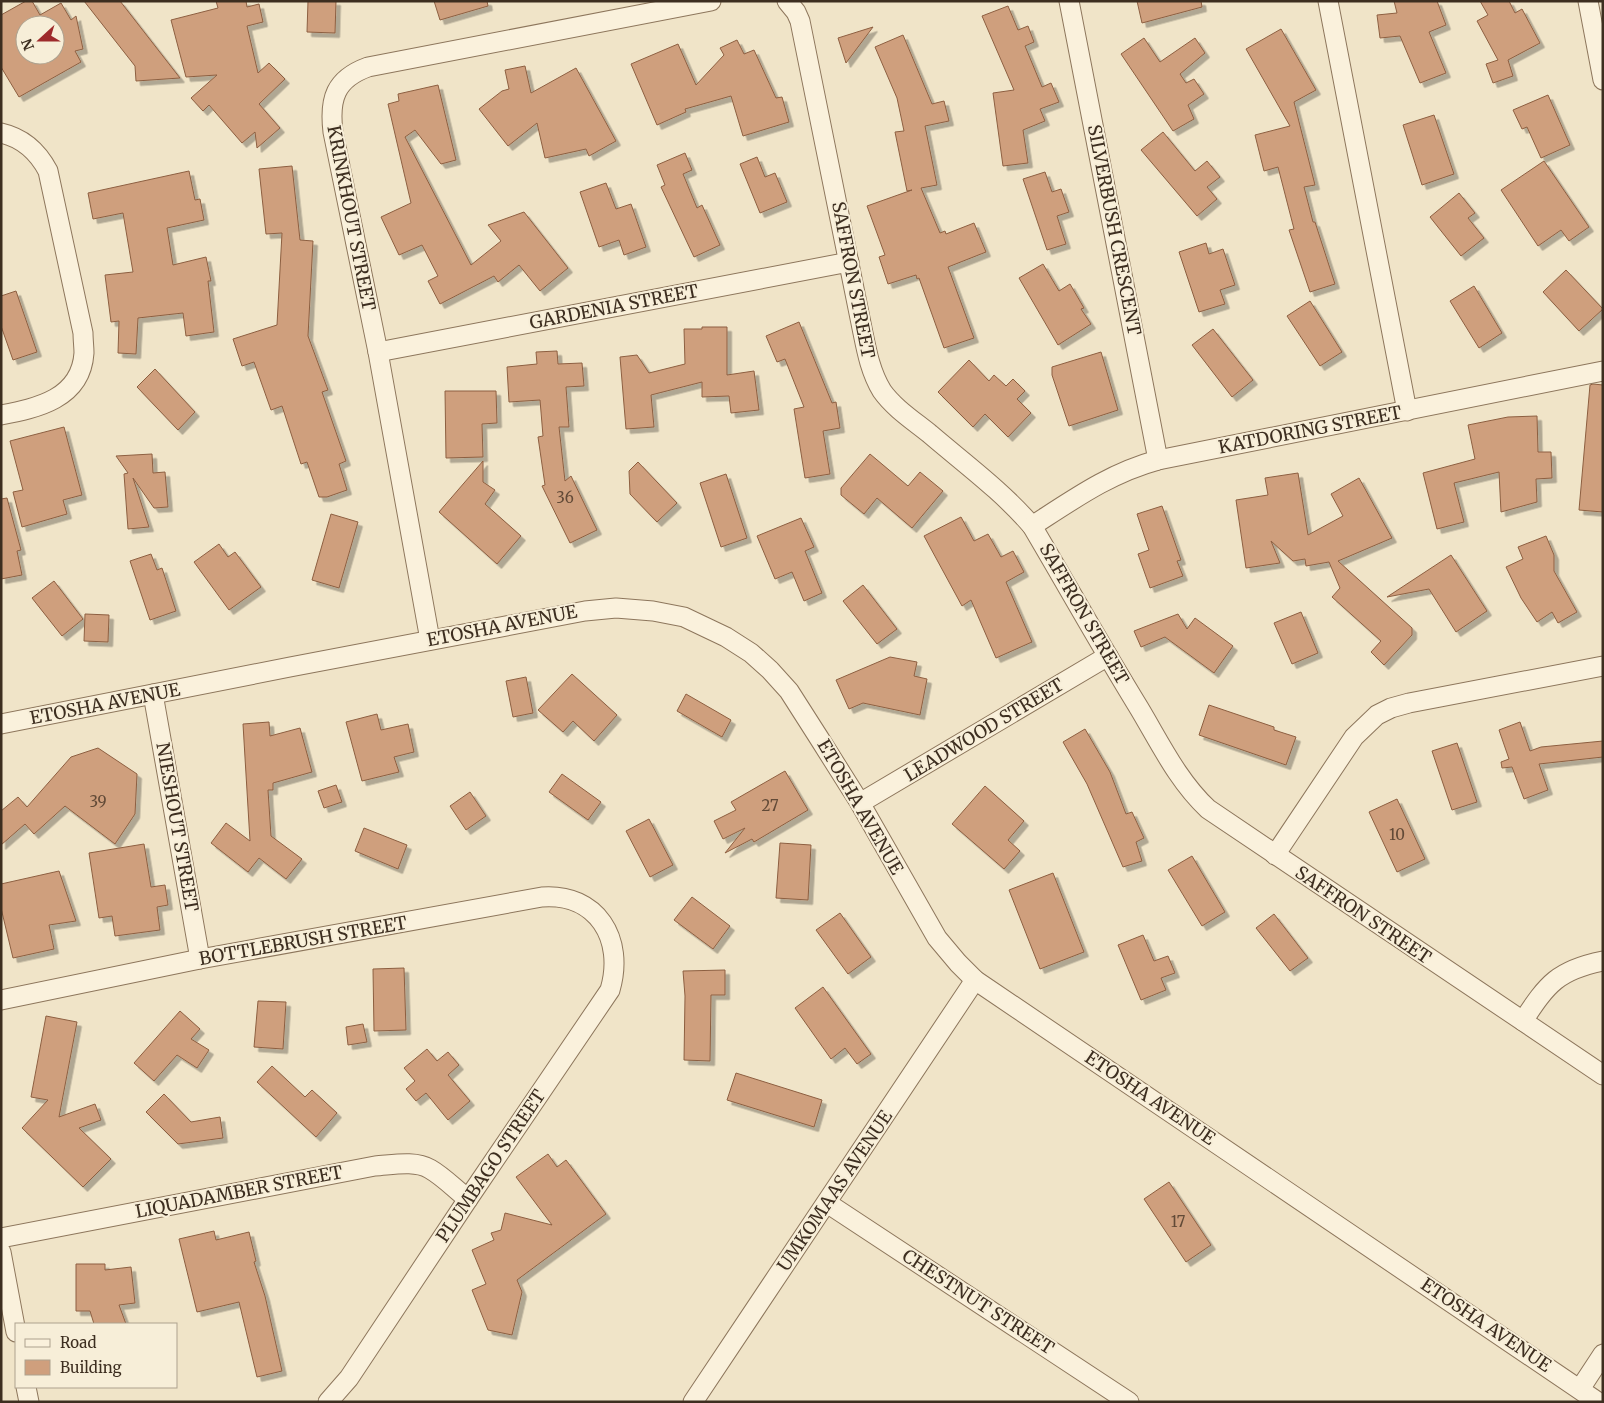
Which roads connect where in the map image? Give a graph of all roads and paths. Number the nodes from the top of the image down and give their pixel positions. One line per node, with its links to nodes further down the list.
1 (711, 1): 9 (street, KRINKHOUT STREET)
2 (787, 1): 8 (street, SAFFRON STREET)
3 (1069, 1): 13 (street, SILVERBUSH CRESCENT)
4 (1328, 1): 11 (street)
5 (1588, 1): 6 (street)
6 (1603, 80)
7 (1, 133): 12 (street)
8 (849, 262): 9 (street, GARDENIA STREET); 14 (street, SAFFRON STREET)
9 (378, 352): 15 (street, KRINKHOUT STREET)
10 (1603, 371): 11 (street, KATDORING STREET)
11 (1407, 410): 13 (street, KATDORING STREET)
12 (1, 415)
13 (1158, 460): 14 (street, KATDORING STREET)
14 (1032, 526): 16 (street, SAFFRON STREET)
15 (430, 640): 18 (street, ETOSHA AVENUE); 20 (street, ETOSHA AVENUE)
16 (1108, 656): 20 (street, LEADWOOD STREET); 21 (street, SAFFRON STREET)
17 (1603, 666): 21 (street)
18 (153, 694): 19 (street, ETOSHA AVENUE); 23 (street, NIESHOUT STREET)
19 (1, 724)
20 (860, 803): 25 (street, ETOSHA AVENUE)
21 (1275, 855): 27 (street, SAFFRON STREET)
22 (600, 919): 23 (street, BOTTLEBRUSH STREET); 29 (street, PLUMBAGO STREET)
23 (200, 959): 26 (street, BOTTLEBRUSH STREET)
24 (1603, 961): 27 (street)
25 (975, 980): 30 (street, UMKOMAAS AVENUE); 36 (street, ETOSHA AVENUE)
26 (1, 1000)
27 (1523, 1021): 28 (street, SAFFRON STREET)
28 (1603, 1075)
29 (468, 1200): 31 (street, LIQUADAMBER STREET); 38 (street, PLUMBAGO STREET)
30 (827, 1202): 39 (street, UMKOMAAS AVENUE); 40 (street, CHESTNUT STREET)
31 (1, 1238)
32 (1, 1252): 33 (street)
33 (15, 1327)
34 (1603, 1354): 36 (street)
35 (26, 1388): 37 (street)
36 (1580, 1389): 41 (street, ETOSHA AVENUE)
37 (29, 1402)
38 (328, 1402)
39 (693, 1402)
40 (1129, 1402)
41 (1598, 1402)

